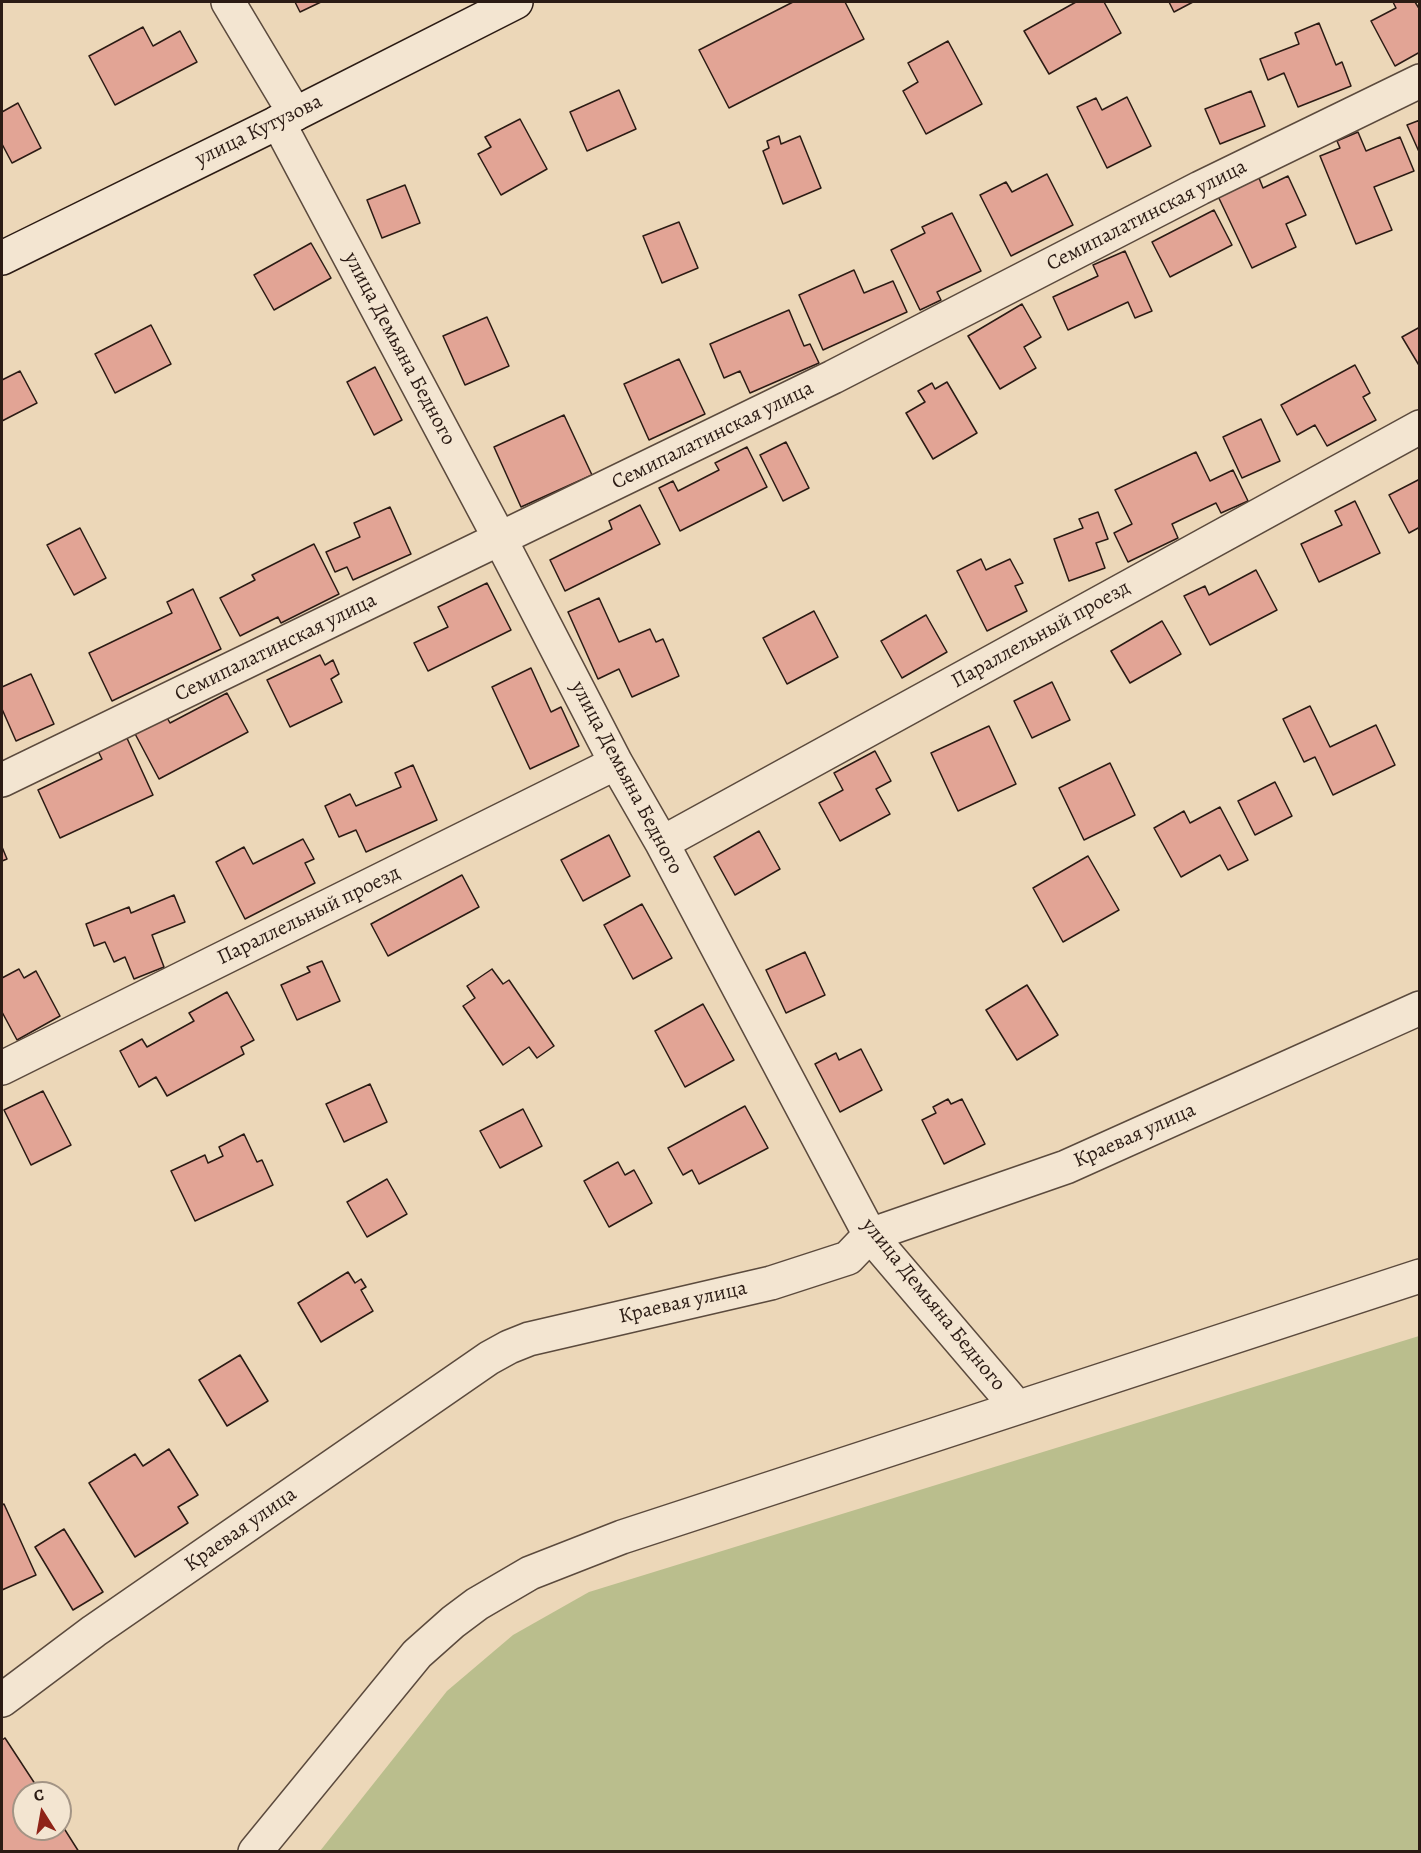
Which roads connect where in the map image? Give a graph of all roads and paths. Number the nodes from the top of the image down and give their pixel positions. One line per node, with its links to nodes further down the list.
1 (228, 2): 4 (street, улица Демьяна Бедного)
2 (516, 2): 4 (street, улица Кутузова)
3 (1419, 81): 7 (street, Семипалатинская улица)
4 (287, 118): 5 (street, улица Кутузова); 7 (street, улица Демьяна Бедного)
5 (2, 258)
6 (1419, 427): 10 (street, Параллельный проезд)
7 (500, 539): 8 (street, улица Демьяна Бедного); 9 (street, Семипалатинская улица)
8 (616, 763): 10 (street, улица Демьяна Бедного); 12 (street, Параллельный проезд)
9 (2, 780)
10 (662, 843): 13 (street, улица Демьяна Бедного)
11 (1419, 1008): 13 (street, Краевая улица)
12 (2, 1068)
13 (870, 1234): 15 (street, улица Демьяна Бедного); 16 (street, Краевая улица)
14 (1419, 1276): 15 (street)
15 (1016, 1406): 17 (street)
16 (2, 1700)
17 (255, 1851)

